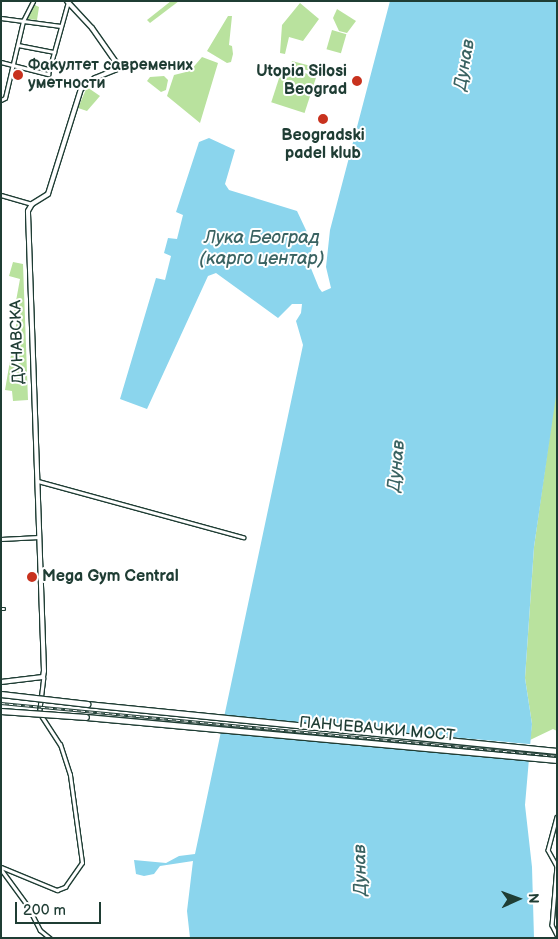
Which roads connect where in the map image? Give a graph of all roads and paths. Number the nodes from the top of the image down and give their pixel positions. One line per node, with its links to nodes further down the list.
1 (33, 1): 4 (street)
2 (68, 2): 5 (street); 12 (main road)
3 (1, 18): 4 (street)
4 (23, 21): 5 (street); 6 (street)
5 (60, 26): 7 (street)
6 (18, 44): 7 (street); 9 (street)
7 (54, 52): 9 (street)
8 (1, 62): 9 (street)
9 (13, 66): 10 (street)
10 (1, 100)
11 (1, 195): 12 (street)
12 (32, 204): 13 (main road, ДУНАВСКА)
13 (37, 481): 14 (main road, ДУНАВСКА); 15 (street)
14 (39, 537): 16 (street); 17 (main road, ДУНАВСКА)
15 (242, 537)
16 (1, 539)
17 (43, 678): 18 (main road); 24 (street)
18 (1, 682)
19 (1, 692): 21 (main road, ПАНЧЕВАЧКИ МОСТ, bridge)
20 (2, 712): 22 (main road, ПАНЧЕВАЧКИ МОСТ, bridge)
21 (557, 751)
22 (557, 760)
23 (557, 817): 25 (street)
24 (1, 868): 27 (street)
25 (556, 896): 26 (street)
26 (557, 935)
27 (50, 938)

